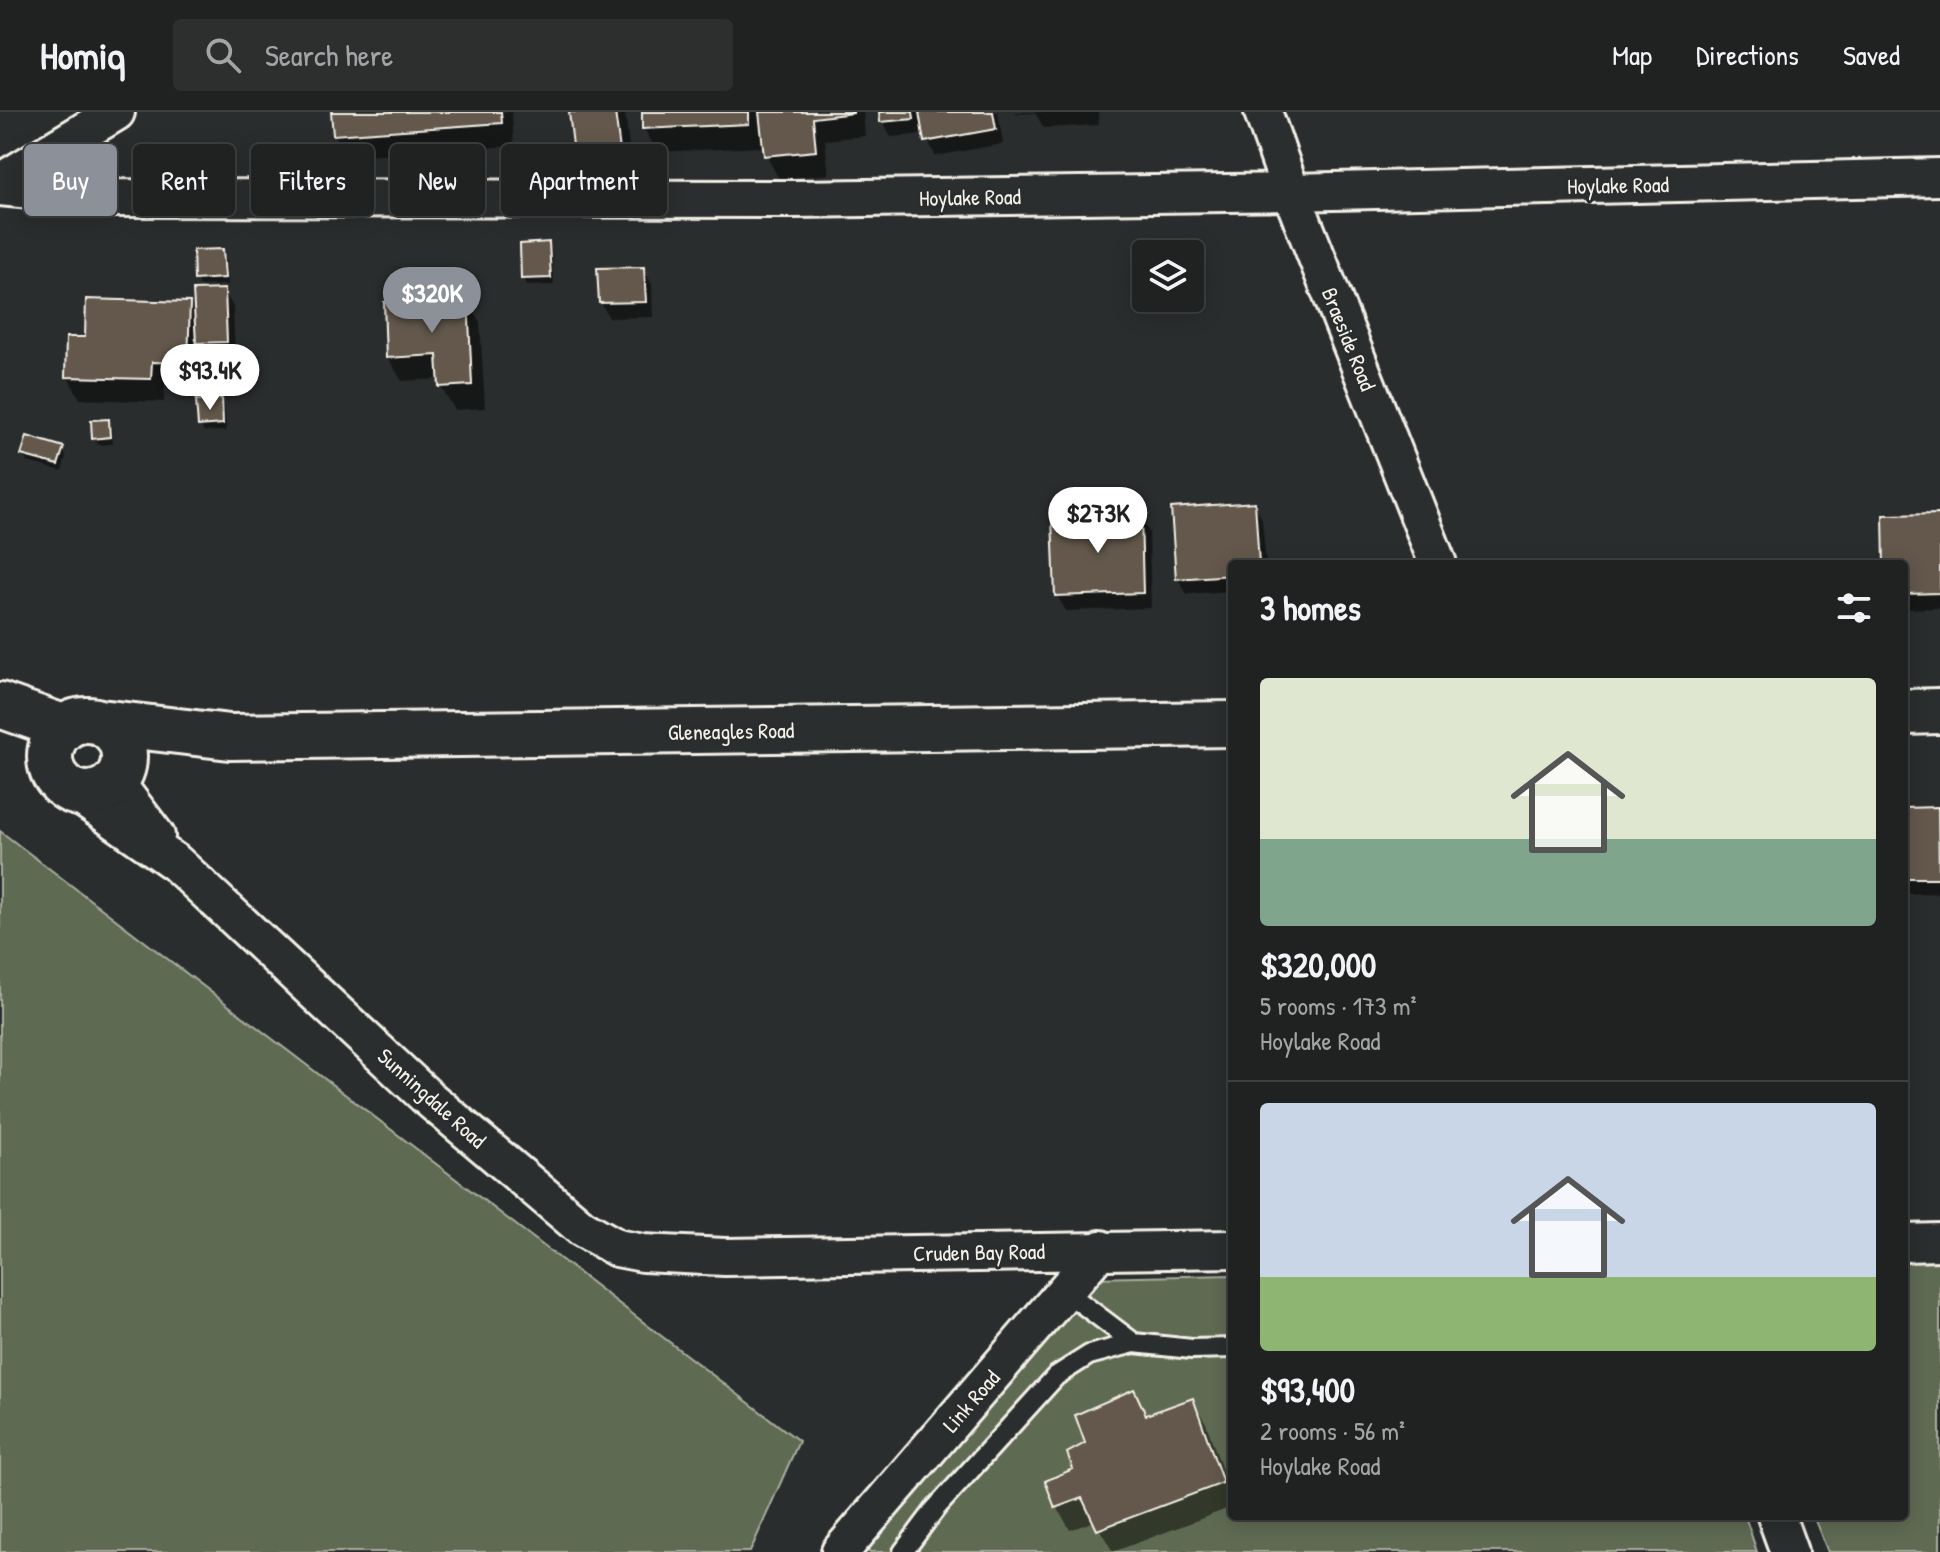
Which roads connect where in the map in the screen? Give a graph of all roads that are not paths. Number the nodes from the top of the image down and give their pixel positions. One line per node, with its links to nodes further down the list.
1 (116, 112): 4 (street)
2 (1263, 112): 5 (street, Braeside Road)
3 (1940, 177): 5 (street, Hoylake Road)
4 (0, 184): 5 (street, Hoylake Road)
5 (1291, 192): 6 (street, Braeside Road)
6 (1436, 560)
7 (0, 705): 12 (street)
8 (1940, 711): 9 (street)
9 (1908, 712)
10 (0, 723): 12 (street)
11 (1228, 724): 12 (street, Gleneagles Road)
12 (87, 758): 17 (street, Sunningdale Road)
13 (1940, 1242): 14 (street)
14 (1908, 1243)
15 (1101, 1249): 16 (street, Cruden Bay Road); 17 (street, Cruden Bay Road); 18 (street, Link Road)
16 (1228, 1249)
17 (725, 1257)
18 (1065, 1291): 19 (lane); 22 (street, Link Road)
19 (1134, 1343): 20 (lane); 23 (lane)
20 (1228, 1348)
21 (1777, 1520): 24 (street)
22 (840, 1552)
23 (903, 1552)
24 (1789, 1552)

